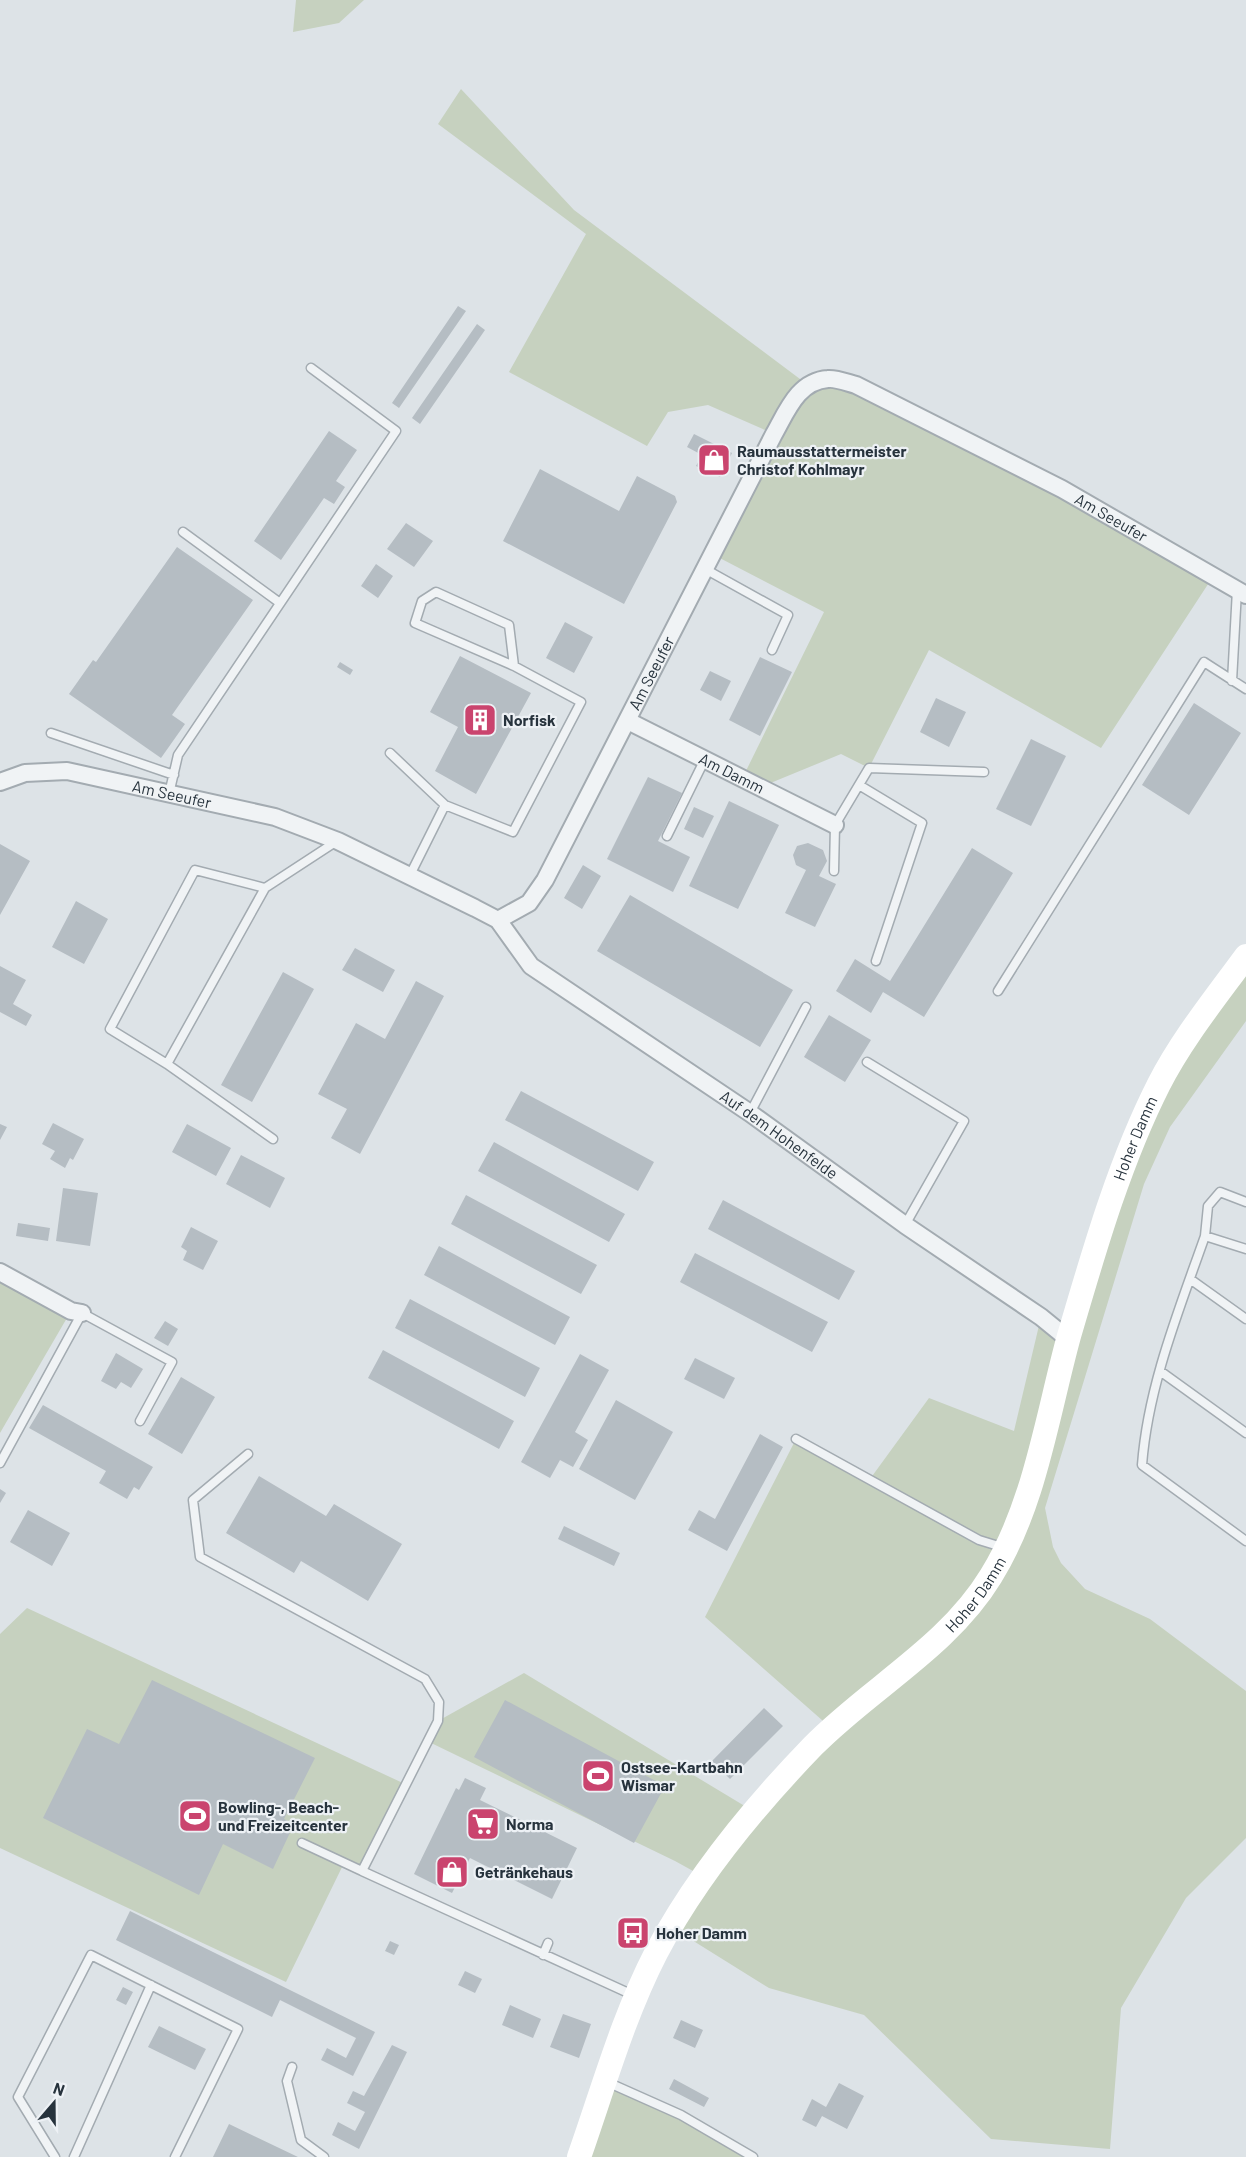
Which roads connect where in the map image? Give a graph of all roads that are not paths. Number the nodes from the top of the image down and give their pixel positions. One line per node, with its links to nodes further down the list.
1 (311, 368): 5 (lane)
2 (183, 532): 5 (lane)
3 (705, 569): 4 (street, Am Seeufer); 6 (lane); 10 (street, Am Seeufer)
4 (1242, 593): 8 (lane)
5 (280, 603): 15 (lane)
6 (772, 650)
7 (514, 666): 7 (lane); 19 (lane)
8 (1232, 681): 9 (lane); 29 (lane)
9 (1246, 689)
10 (628, 720): 13 (street, Am Damm); 26 (street, Am Seeufer)
11 (51, 733): 15 (lane)
12 (390, 753): 19 (lane)
13 (705, 759): 20 (street, Am Damm); 21 (lane)
14 (984, 772): 17 (lane)
15 (174, 775): 18 (lane)
16 (0, 782): 18 (street, Am Seeufer)
17 (859, 785): 20 (lane); 28 (lane)
18 (170, 794): 22 (street, Am Seeufer)
19 (445, 805): 24 (lane)
20 (835, 825): 23 (lane)
21 (667, 836)
22 (338, 841): 24 (street, Am Seeufer); 25 (lane)
23 (834, 871)
24 (410, 875): 26 (street, Am Seeufer)
25 (266, 888): 32 (lane); 32 (lane)
26 (498, 920): 33 (street, Auf dem Hohenfelde)
27 (1246, 956): 43 (main road, Hoher Damm)
28 (876, 961)
29 (998, 990)
30 (806, 1007): 33 (lane)
31 (867, 1062): 36 (lane)
32 (167, 1064): 34 (lane)
33 (750, 1113): 36 (street, Auf dem Hohenfelde)
34 (273, 1139)
35 (1246, 1202): 37 (lane)
36 (905, 1225): 43 (street, Auf dem Hohenfelde)
37 (1205, 1236): 38 (lane); 40 (lane)
38 (1246, 1250)
39 (0, 1272): 41 (street)
40 (1190, 1279): 42 (lane); 44 (lane)
41 (82, 1313): 45 (lane); 49 (lane)
42 (1246, 1319)
43 (1068, 1339): 51 (main road, Hoher Damm)
44 (1160, 1371): 46 (lane); 50 (lane)
45 (140, 1421)
46 (1246, 1433)
47 (796, 1439): 51 (lane)
48 (248, 1454): 53 (lane)
49 (0, 1463)
50 (1246, 1541)
51 (1005, 1548): 57 (main road, Hoher Damm)
52 (302, 1843): 53 (lane)
53 (362, 1871): 55 (lane)
54 (548, 1943): 55 (lane)
55 (543, 1955): 57 (lane)
56 (151, 1986): 60 (lane); 61 (lane); 62 (lane)
57 (637, 1996): 59 (main road, Hoher Damm)
58 (291, 2067): 63 (lane)
59 (605, 2082): 64 (main road, Hoher Damm); 65 (lane)
60 (55, 2157)
61 (74, 2157)
62 (175, 2157)
63 (324, 2157)
64 (579, 2157)
65 (753, 2157)

